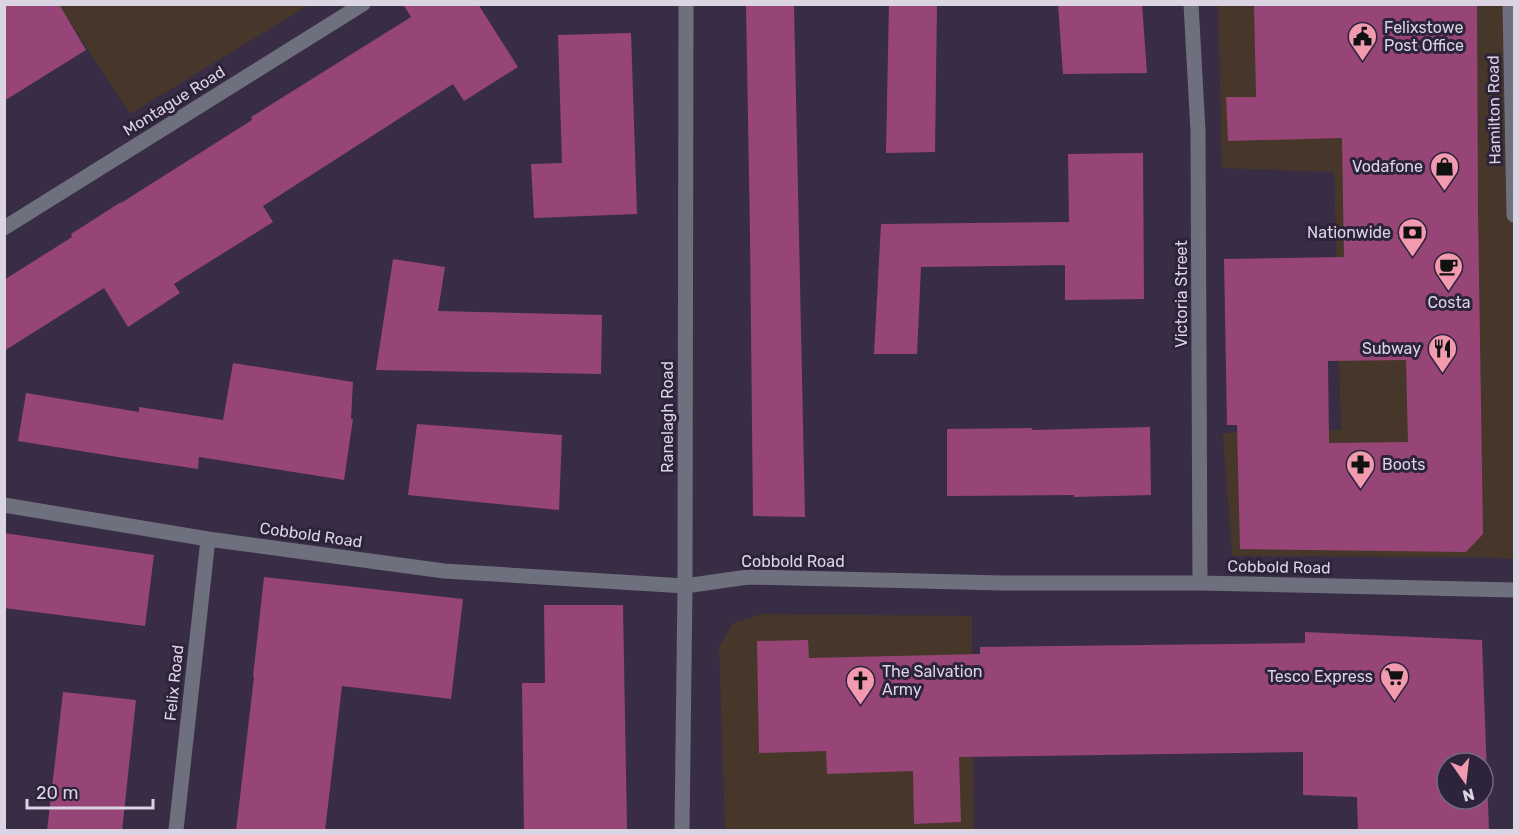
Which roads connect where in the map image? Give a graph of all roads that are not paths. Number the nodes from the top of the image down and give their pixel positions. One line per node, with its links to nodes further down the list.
1 (363, 4): 6 (street, Montague Road)
2 (686, 4): 10 (street, Ranelagh Road)
3 (1191, 4): 9 (street, Victoria Street)
4 (1509, 4): 5 (street, Hamilton Road)
5 (1515, 215)
6 (4, 228)
7 (4, 505): 8 (street, Cobbold Road)
8 (208, 539): 10 (street, Cobbold Road); 12 (street, Felix Road)
9 (1200, 583): 10 (street, Cobbold Road); 11 (street, Cobbold Road)
10 (685, 586): 13 (street, Ranelagh Road)
11 (1515, 590)
12 (176, 831)
13 (682, 831)

